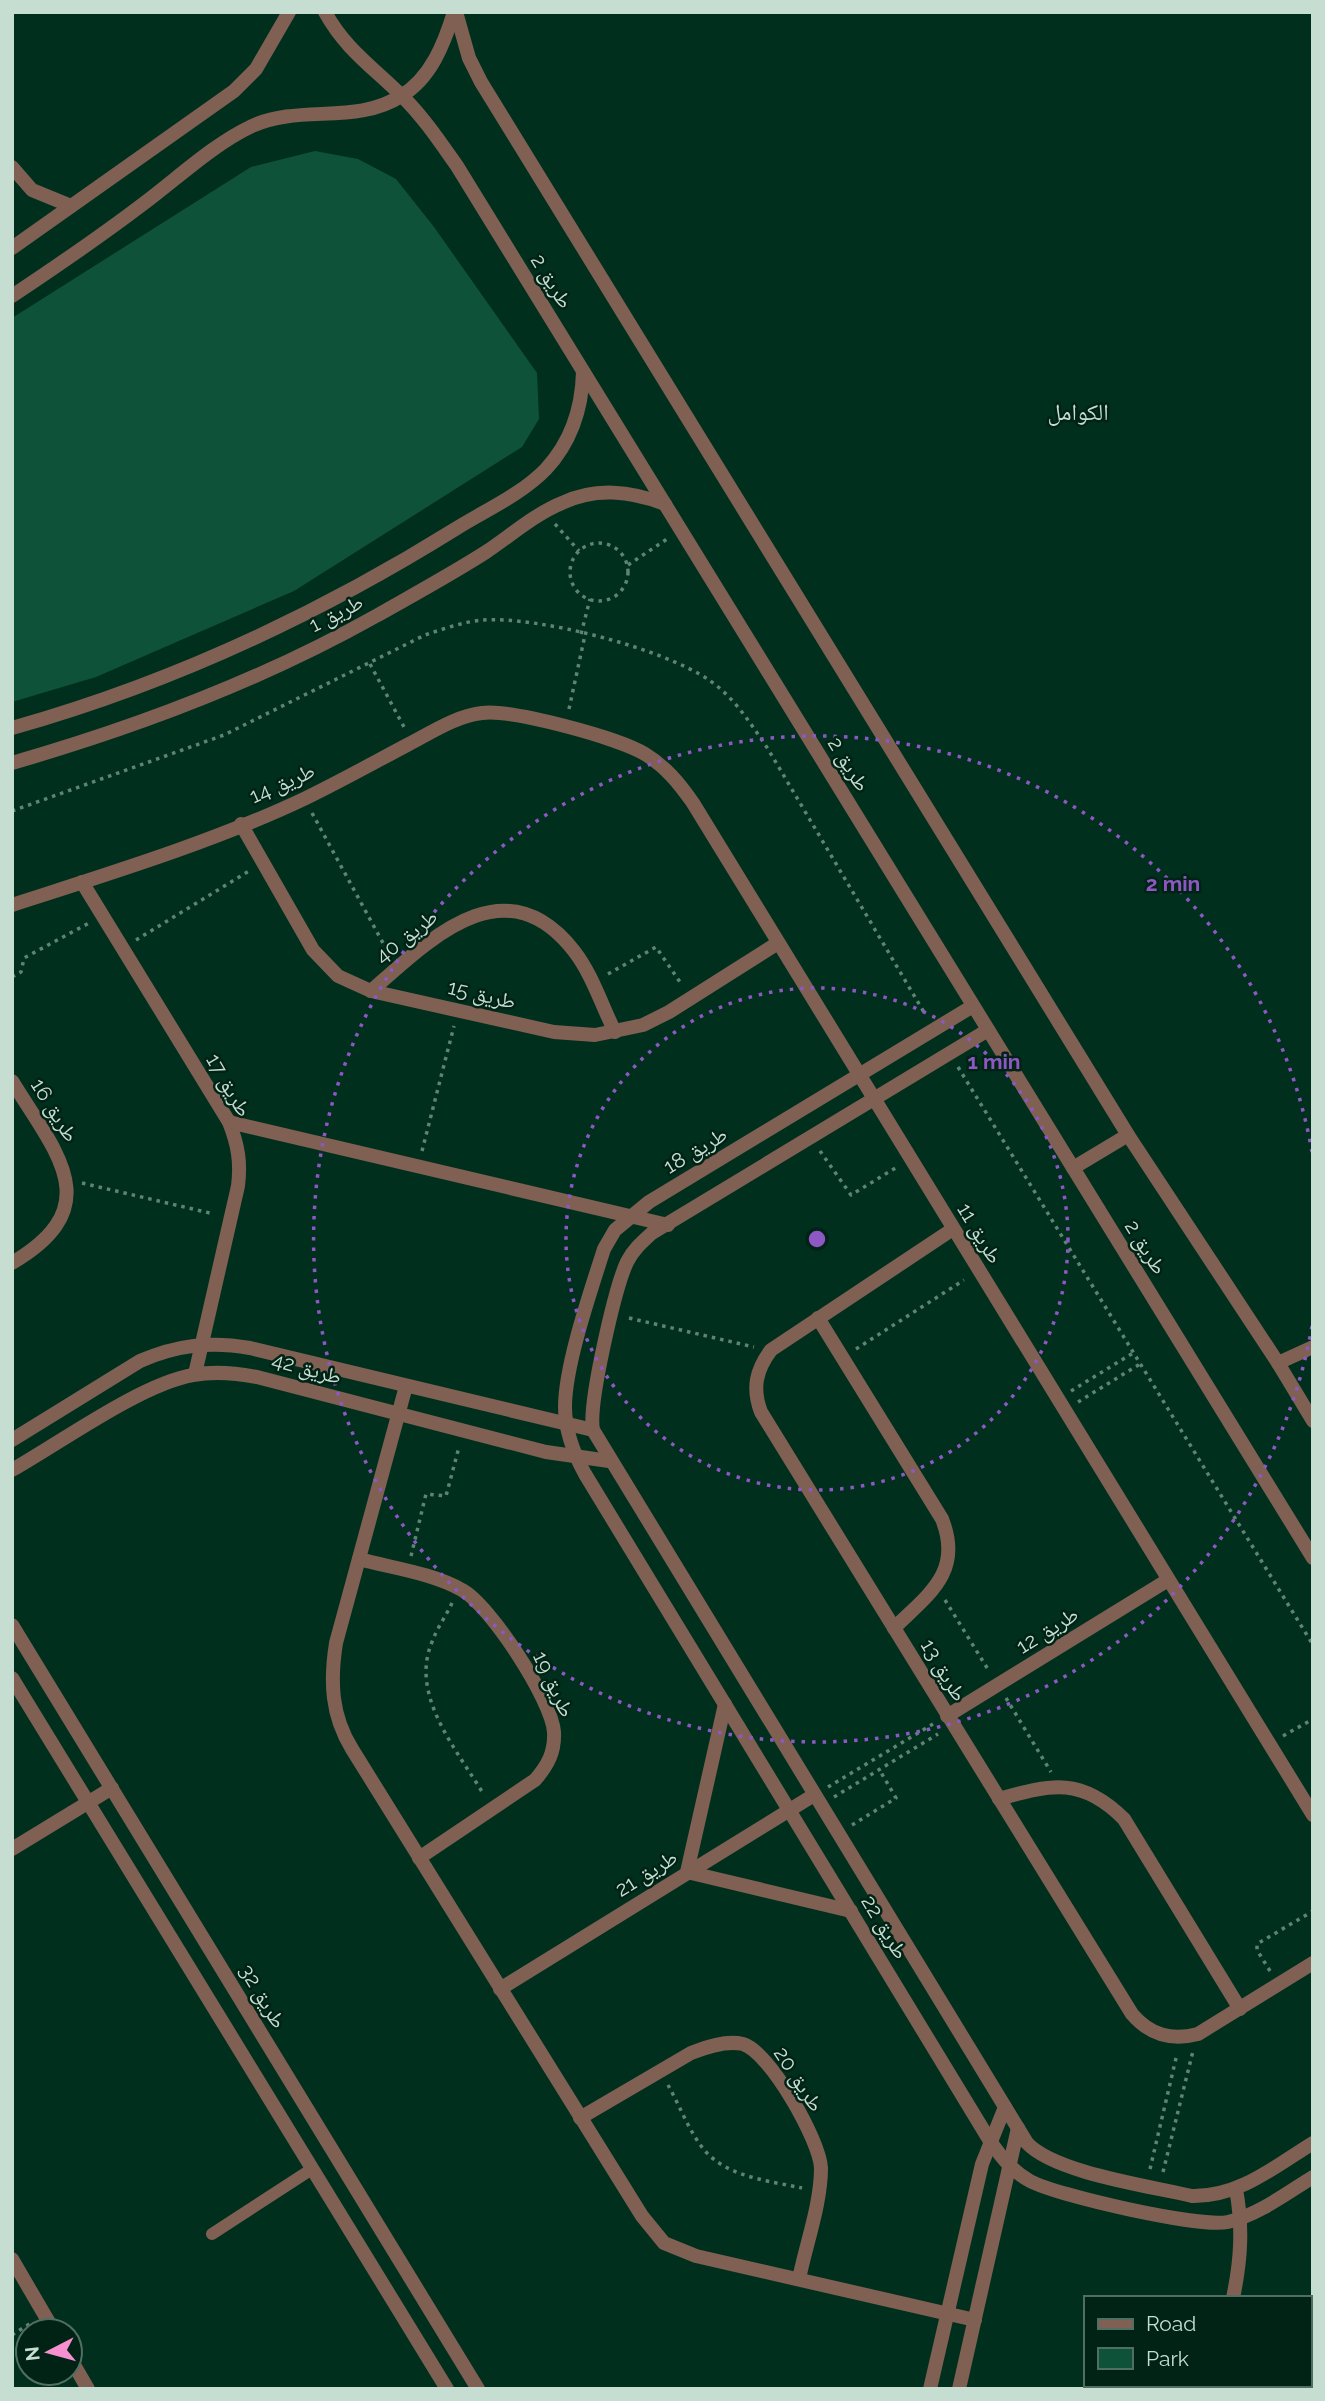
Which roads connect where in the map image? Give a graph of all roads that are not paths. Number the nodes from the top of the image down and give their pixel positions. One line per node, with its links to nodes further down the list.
1 (289, 12): 6 (street)
2 (325, 12): 4 (street, طريق 2)
3 (455, 12): 4 (street); 26 (street, طريق 2)
4 (402, 96): 8 (street); 9 (street, طريق 2)
5 (12, 167): 6 (street)
6 (71, 206): 7 (street)
7 (12, 248)
8 (12, 296)
9 (583, 371): 10 (street, طريق 2); 11 (street, طريق 1)
10 (665, 504): 13 (street, طريق 1); 19 (street, طريق 2)
11 (12, 728)
12 (565, 728): 14 (street, طريق 14); 17 (street, طريق 11)
13 (12, 763)
14 (241, 824): 15 (street, طريق 14); 18 (street, طريق 15)
15 (82, 882): 16 (street, طريق 14); 25 (street, طريق 17)
16 (12, 905)
17 (778, 943): 21 (street, طريق 15); 22 (street, طريق 11)
18 (371, 991): 21 (street, طريق 15); 21 (street, طريق 40)
19 (973, 1006): 20 (street, طريق 2); 22 (street, طريق 18)
20 (988, 1030): 24 (street); 27 (street, طريق 2)
21 (615, 1032)
22 (859, 1076): 24 (street, طريق 11); 28 (street, طريق 18)
23 (13, 1084): 31 (street, طريق 16)
24 (874, 1100): 29 (street); 30 (street, طريق 11)
25 (229, 1122): 28 (street); 33 (street, طريق 17)
26 (1128, 1135): 27 (street); 35 (street, طريق 2)
27 (1073, 1168): 46 (street, طريق 2)
28 (630, 1216): 29 (street); 40 (street, طريق 18)
29 (668, 1225): 41 (street)
30 (953, 1229): 32 (street); 48 (street, طريق 11)
31 (12, 1263)
32 (818, 1318): 50 (street); 50 (street, طريق 13)
33 (202, 1344): 36 (street, طريق 17); 37 (street, طريق 42); 42 (street, طريق 42)
34 (1313, 1347): 35 (street)
35 (1278, 1363): 39 (street, طريق 2)
36 (195, 1374): 38 (street, طريق 42); 45 (street, طريق 42)
37 (406, 1386): 38 (street); 40 (street, طريق 42)
38 (398, 1413): 43 (street, طريق 42); 47 (street)
39 (1313, 1421)
40 (566, 1424): 41 (street, طريق 42); 43 (street, طريق 22)
41 (593, 1430): 44 (street, طريق 22)
42 (12, 1440)
43 (577, 1458): 44 (street, طريق 42); 52 (street, طريق 22)
44 (610, 1461): 56 (street, طريق 22)
45 (12, 1471)
46 (1313, 1558)
47 (359, 1559): 61 (street); 61 (street, طريق 19)
48 (1168, 1580): 53 (street, طريق 12); 59 (street, طريق 11)
49 (12, 1625): 54 (street, طريق 32)
50 (894, 1628): 53 (street, طريق 13)
51 (12, 1678): 57 (street)
52 (725, 1704): 58 (street, طريق 22); 62 (street)
53 (950, 1720): 55 (street, طريق 13)
54 (112, 1788): 57 (street); 85 (street, طريق 32)
55 (999, 1799): 66 (street); 66 (street, طريق 13)
56 (817, 1800): 58 (street, طريق 21); 67 (street, طريق 22)
57 (88, 1803): 60 (street); 73 (street)
58 (789, 1809): 62 (street, طريق 21); 63 (street, طريق 22)
59 (1313, 1815)
60 (12, 1849)
61 (419, 1858): 65 (street)
62 (687, 1872): 63 (street); 65 (street, طريق 21)
63 (851, 1911): 70 (street, طريق 22)
64 (1313, 1963): 66 (street, طريق 13)
65 (500, 1989): 68 (street)
66 (1240, 2009)
67 (1005, 2107): 69 (street, طريق 22); 70 (street)
68 (580, 2118): 79 (street); 79 (street, طريق 20)
69 (1018, 2128): 72 (street); 75 (street, طريق 22)
70 (990, 2141): 72 (street, طريق 22); 81 (street)
71 (1313, 2143): 75 (street, طريق 22)
72 (1009, 2168): 76 (street, طريق 22); 83 (street)
73 (312, 2169): 77 (lane); 84 (street)
74 (1313, 2177): 76 (street, طريق 22)
75 (1236, 2189): 76 (street)
76 (1241, 2218): 80 (street)
77 (212, 2234)
78 (12, 2259): 82 (street)
79 (799, 2279): 81 (street)
80 (1233, 2296)
81 (947, 2313): 83 (street); 86 (street)
82 (46, 2317)
83 (975, 2320): 87 (street)
84 (447, 2389)
85 (478, 2389)
86 (930, 2389)
87 (959, 2389)

